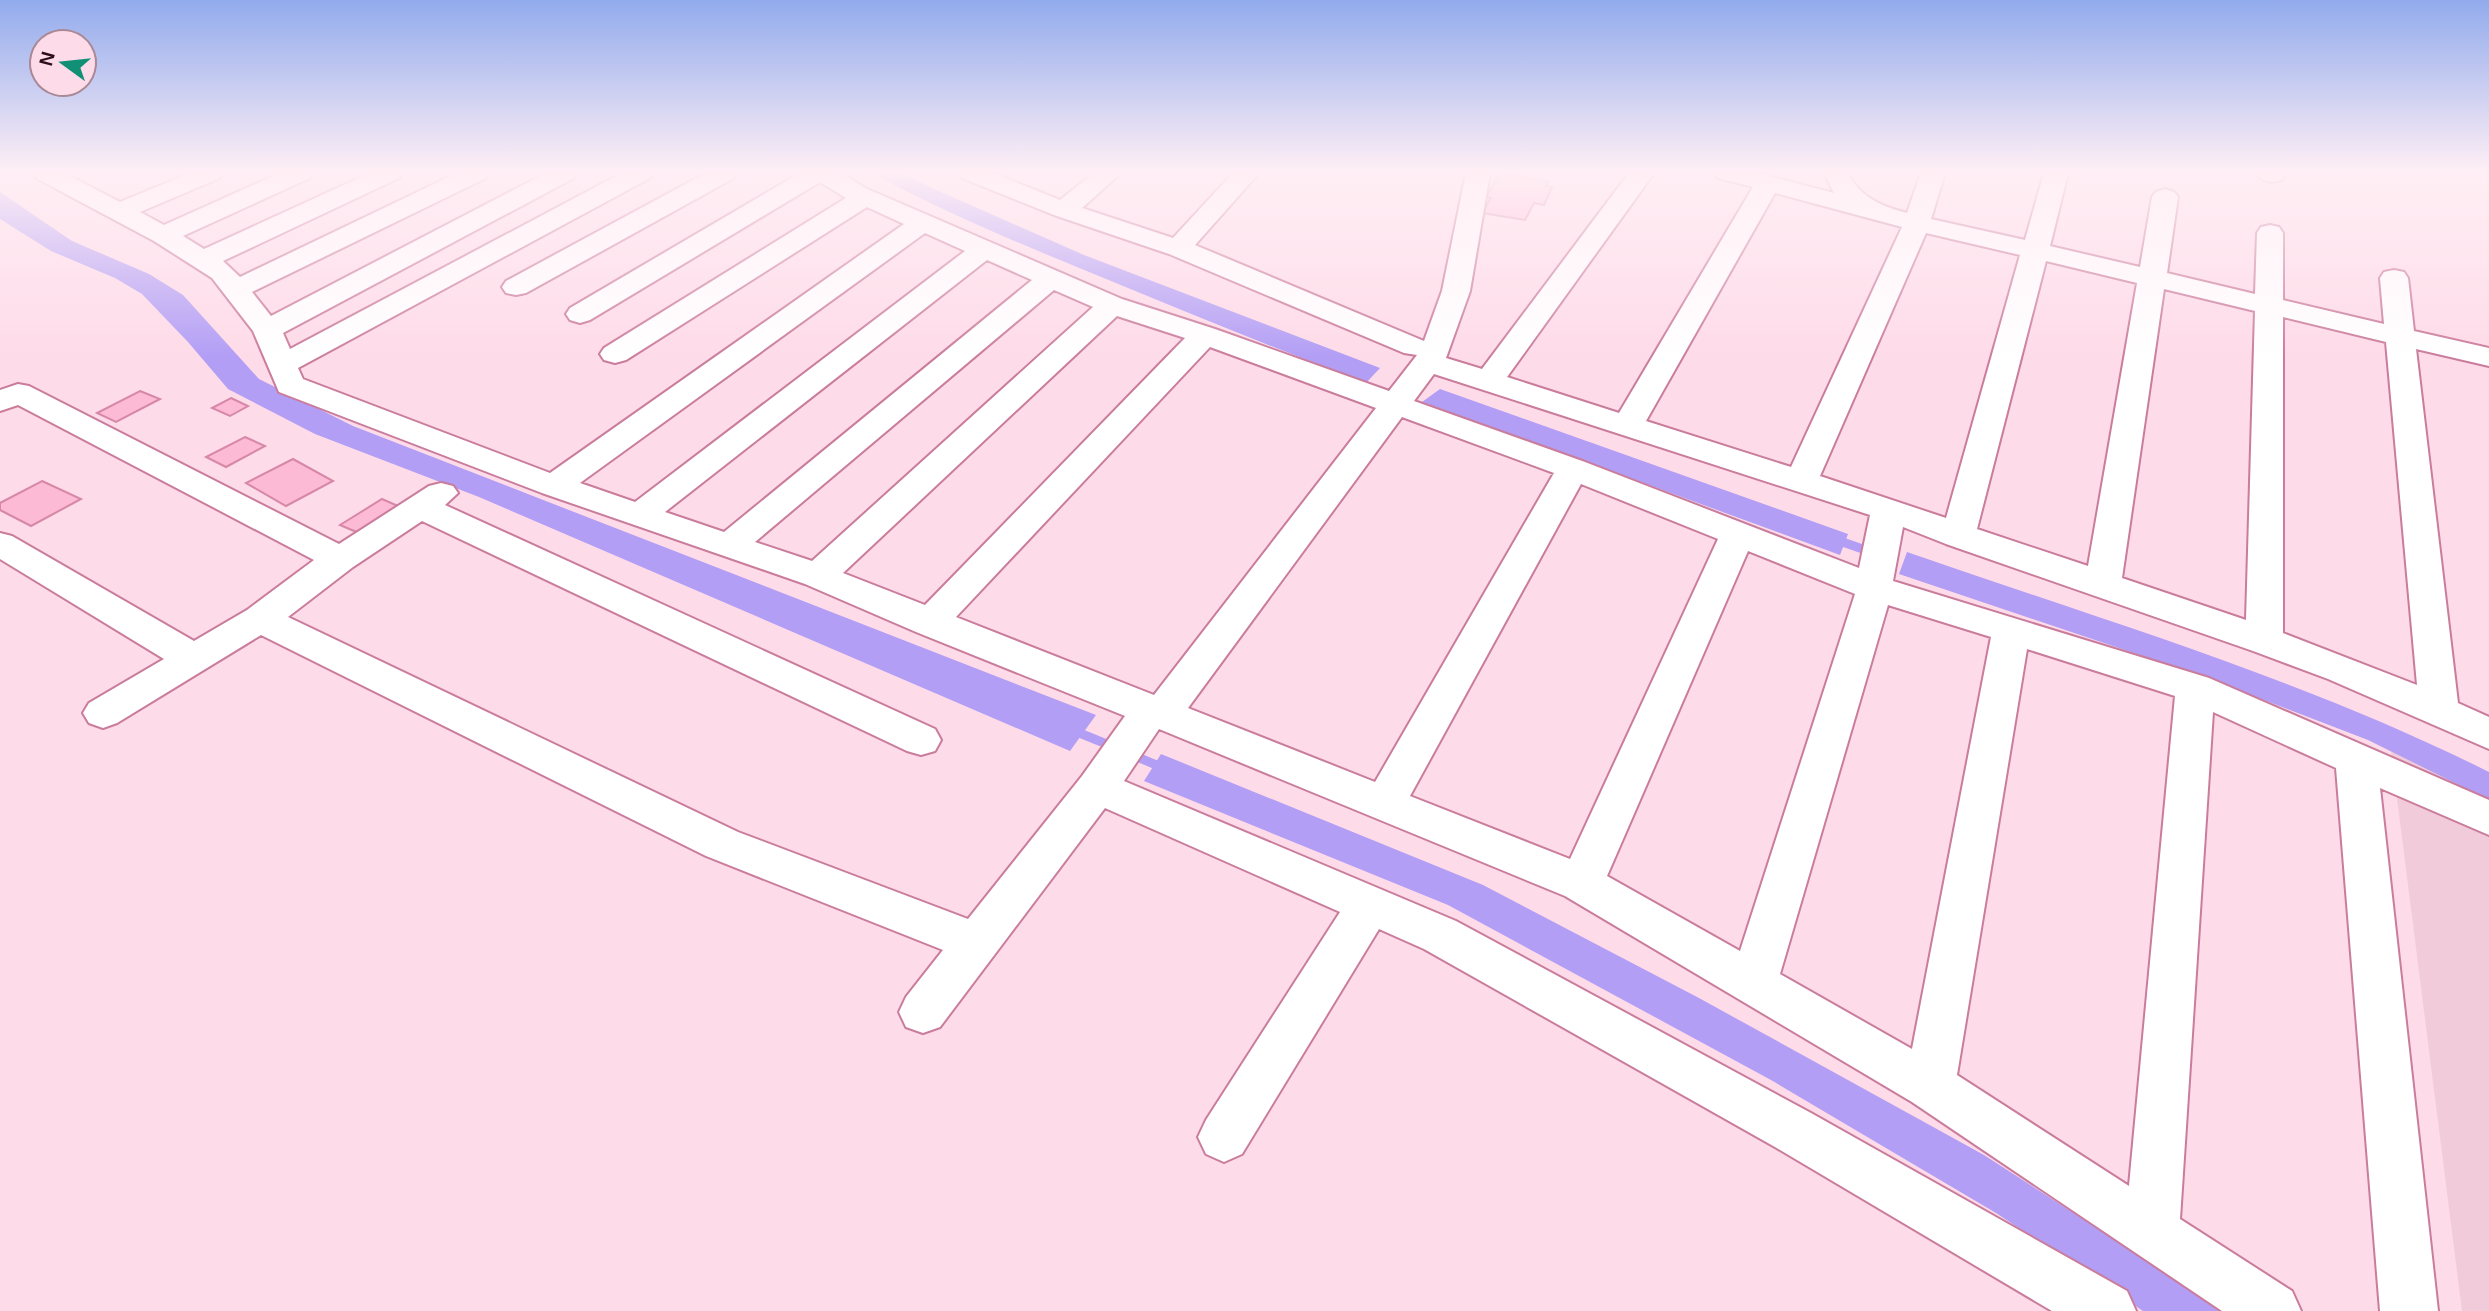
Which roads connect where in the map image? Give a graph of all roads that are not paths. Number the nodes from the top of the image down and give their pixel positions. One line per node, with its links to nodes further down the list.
1 (163, 234): 24 (street)
2 (258, 234): 24 (street)
3 (350, 234): 29 (street)
4 (463, 234): 35 (street)
5 (512, 234): 35 (street)
6 (613, 234): 28 (street)
7 (716, 234): 32 (street)
8 (806, 234): 36 (street)
9 (908, 234): 45 (street)
10 (950, 234): 23 (street)
11 (1136, 234): 22 (street)
12 (1191, 234): 22 (street)
13 (1446, 234): 37 (street)
14 (1467, 234): 37 (street)
15 (1597, 234): 39 (street)
16 (1738, 234): 42 (street)
17 (1912, 234): 44 (street)
18 (1965, 234): 26 (street)
19 (2039, 234): 48 (street)
20 (2159, 234): 26 (street)
21 (2270, 234): 31 (street)
22 (1178, 248): 37 (street)
23 (983, 250): 25 (street); 46 (street)
24 (203, 260): 29 (street)
25 (1052, 278): 30 (street); 50 (street)
26 (2152, 278): 31 (street); 54 (street)
27 (2394, 278): 34 (street)
28 (516, 287)
29 (237, 289): 35 (street)
30 (1112, 304): 33 (street); 53 (street)
31 (2269, 305): 34 (street); 58 (street)
32 (580, 314)
33 (1205, 335): 40 (street); 56 (street)
34 (2400, 336): 38 (street); 61 (street)
35 (275, 347): 45 (street)
36 (615, 355)
37 (1421, 355): 39 (street); 40 (street)
38 (2489, 357)
39 (1489, 381): 42 (street)
40 (1386, 400): 43 (street); 62 (street)
41 (0, 402): 52 (street)
42 (1627, 426): 44 (street)
43 (1573, 469): 47 (street); 68 (street)
44 (1801, 481): 51 (street)
45 (554, 486): 46 (street)
46 (640, 515): 50 (street)
47 (1738, 534): 51 (street); 70 (street)
48 (1958, 536): 51 (street); 54 (street)
49 (0, 544): 59 (street)
50 (730, 545): 53 (street)
51 (1881, 548): 57 (street); 73 (street)
52 (340, 559): 55 (street); 65 (street)
53 (818, 576): 56 (street)
54 (2103, 584): 58 (street)
55 (260, 620): 59 (street); 72 (street)
56 (929, 622): 62 (street)
57 (2011, 631): 60 (street); 75 (street)
58 (2264, 639): 61 (street)
59 (194, 659): 63 (street)
60 (2194, 688): 66 (street); 77 (street)
61 (2439, 709): 64 (street)
62 (1149, 710): 67 (street); 68 (street)
63 (103, 713)
64 (2489, 734)
65 (920, 740)
66 (2356, 760): 69 (street); 80 (street)
67 (1103, 778): 71 (street); 72 (street)
68 (1385, 802): 70 (street)
69 (2489, 818)
70 (1581, 883): 73 (street)
71 (1370, 905): 76 (street); 78 (street)
72 (977, 943): 74 (street)
73 (1753, 984): 75 (street)
74 (923, 1012)
75 (1930, 1086): 77 (street)
76 (1224, 1137)
77 (2152, 1230): 79 (street)
78 (2106, 1311)
79 (2272, 1311)
80 (2409, 1311)

